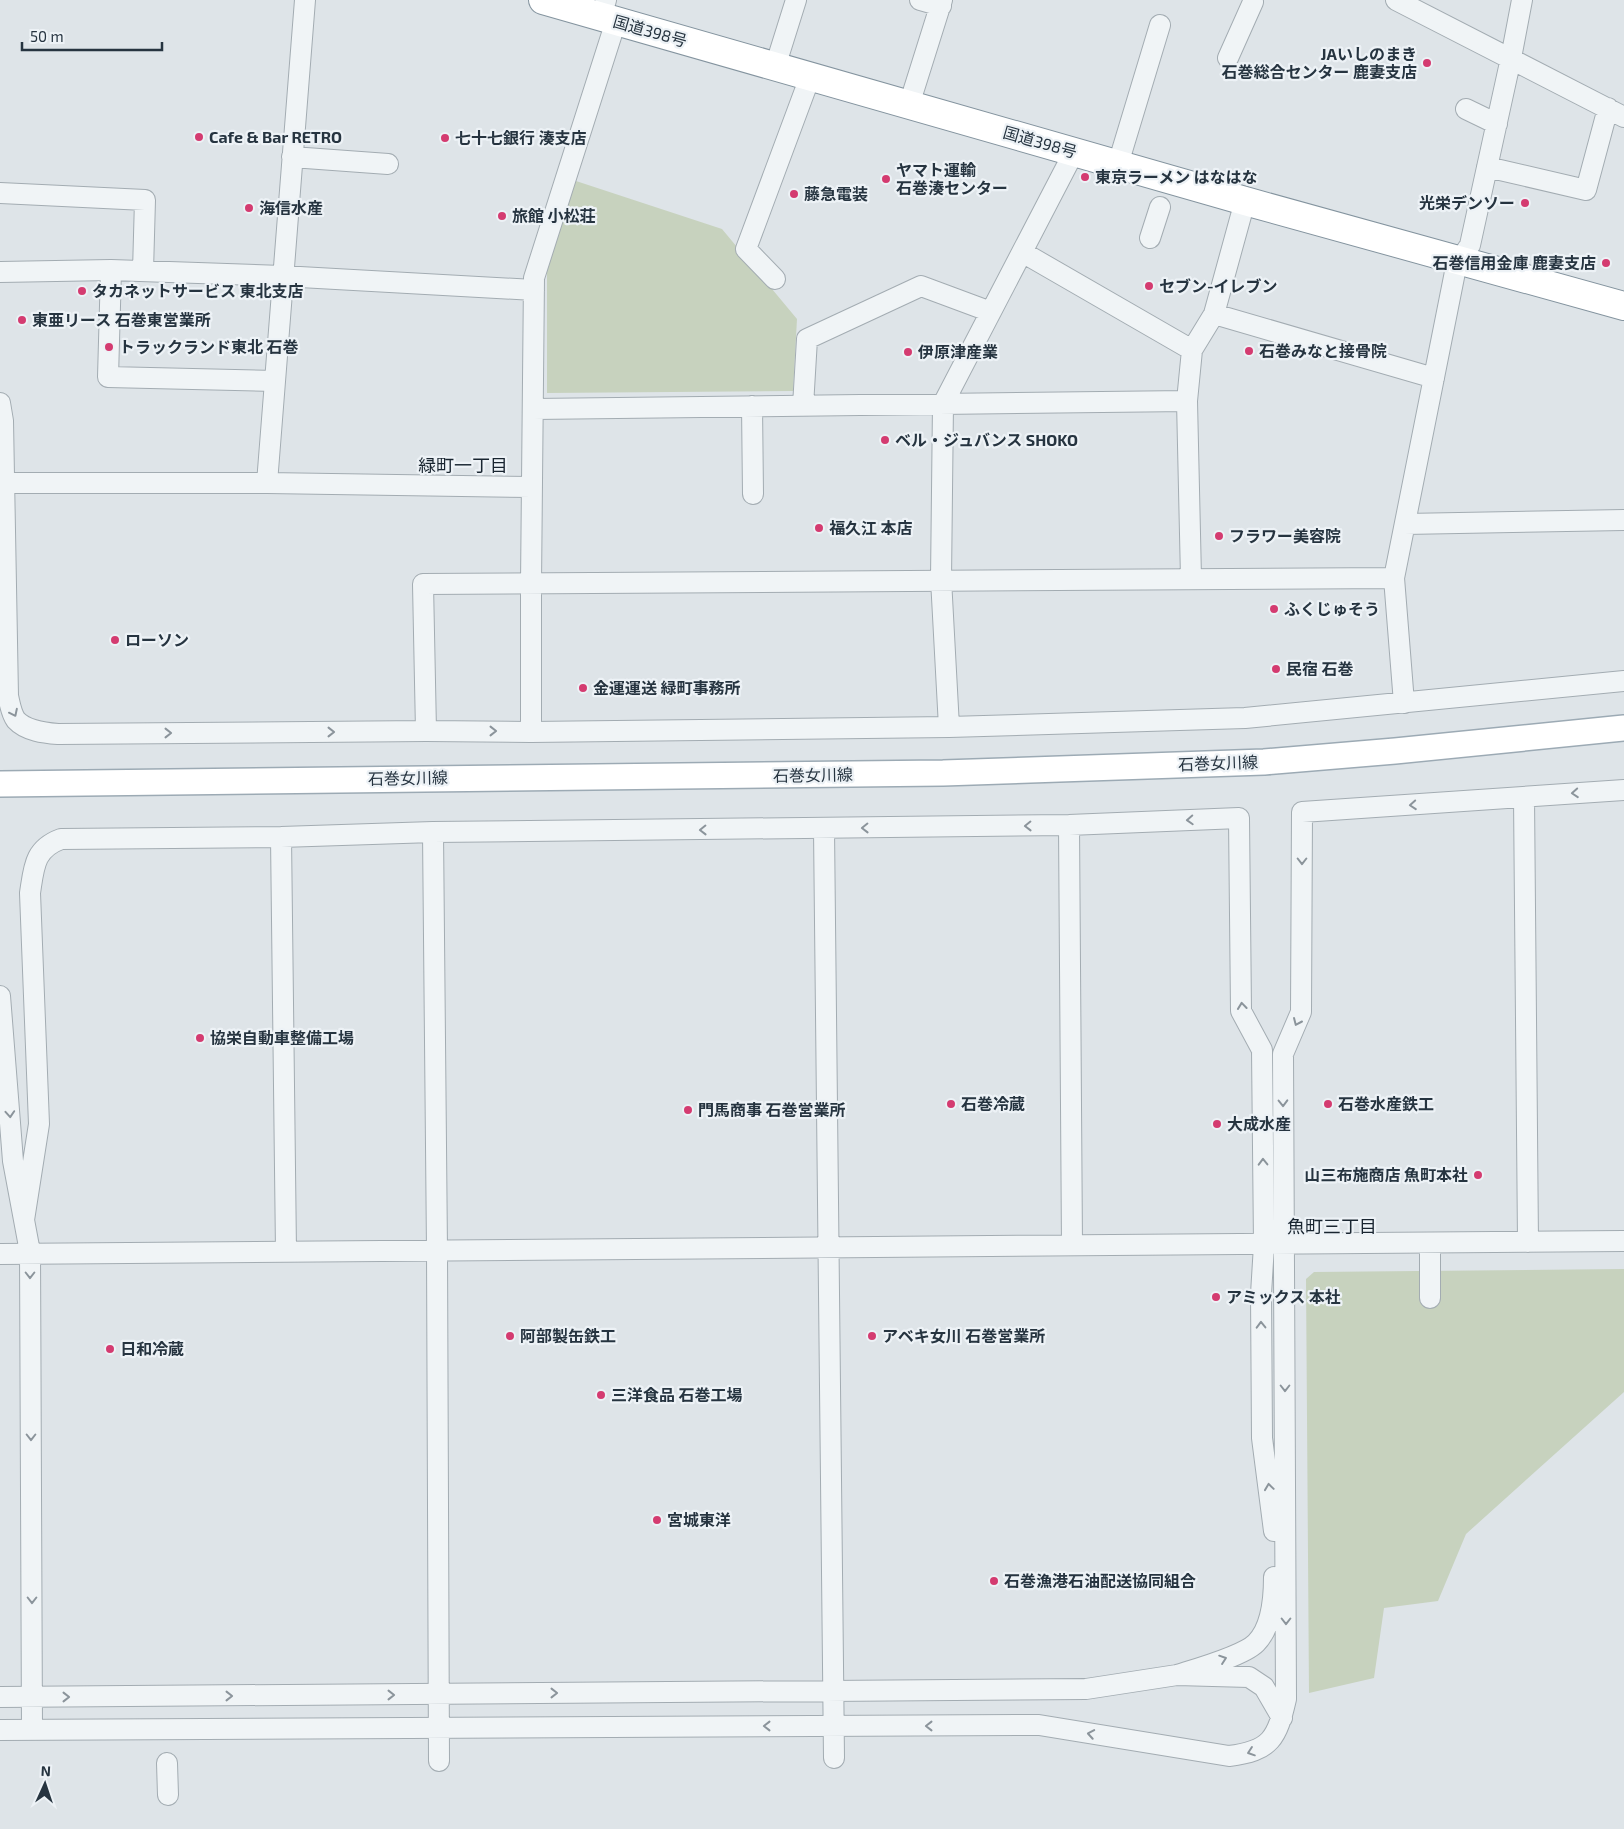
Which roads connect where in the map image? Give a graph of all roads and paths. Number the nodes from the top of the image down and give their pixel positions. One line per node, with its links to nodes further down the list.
1 (305, 0): 20 (street)
2 (543, 0): 9 (highway, 国道398号)
3 (796, 0): 13 (street)
4 (920, 0): 8 (street)
5 (1396, 0): 12 (street)
6 (1522, 0): 12 (street)
7 (1253, 2): 11 (street)
8 (941, 3): 15 (street)
9 (608, 12): 13 (highway, 国道398号); 35 (street)
10 (1160, 25): 22 (street)
11 (1228, 58)
12 (1511, 58): 17 (street); 18 (street)
13 (775, 67): 14 (highway, 国道398号)
14 (810, 77): 15 (highway, 国道398号); 34 (street)
15 (909, 105): 19 (highway, 国道398号)
16 (1466, 109): 18 (street)
17 (1616, 113): 23 (street)
18 (1497, 124): 23 (street)
19 (1074, 152): 22 (highway, 国道398号); 28 (street)
20 (292, 157): 21 (street); 33 (street)
21 (388, 164)
22 (1118, 164): 25 (highway, 国道398号)
23 (1487, 167): 29 (street)
24 (0, 193): 31 (street)
25 (1245, 201): 29 (highway, 国道398号); 38 (street)
26 (1160, 207): 27 (street)
27 (1150, 238)
28 (1022, 252): 37 (street); 39 (street)
29 (1460, 260): 36 (highway, 国道398号); 40 (street)
30 (111, 270): 31 (street); 32 (street); 41 (street)
31 (143, 271): 33 (street)
32 (0, 272)
33 (282, 276): 35 (street); 41 (street)
34 (774, 279)
35 (534, 290): 47 (street)
36 (1624, 306)
37 (991, 312): 44 (street); 46 (street)
38 (1214, 314): 39 (street); 40 (street)
39 (1192, 350): 42 (street)
40 (1434, 378): 53 (street)
41 (275, 381): 49 (street)
42 (1187, 401): 44 (street); 54 (street)
43 (0, 403): 48 (street)
44 (943, 404): 46 (street); 56 (street)
45 (752, 406): 46 (street); 47 (street); 51 (street)
46 (803, 406)
47 (534, 409): 50 (street)
48 (4, 483): 49 (street); 62 (street, one-way to 62)
49 (267, 483): 50 (street)
50 (532, 486): 57 (street)
51 (752, 494)
52 (1624, 520): 53 (street)
53 (1405, 524): 55 (street)
54 (1191, 578): 55 (street); 56 (street)
55 (1394, 578): 59 (street)
56 (941, 579): 57 (street); 60 (street)
57 (531, 584): 62 (street); 63 (street)
58 (1624, 681): 59 (street)
59 (1404, 703): 60 (street)
60 (949, 727): 63 (street)
61 (1624, 728): 64 (main road, 石巻女川線)
62 (426, 731): 63 (street, one-way to 63)
63 (531, 732)
64 (0, 784)
65 (1624, 790): 66 (street, one-way to 66)
66 (1524, 797): 73 (street); 76 (street, one-way to 76)
67 (1069, 825): 68 (street, one-way to 68); 77 (street); 78 (street, one-way to 67)
68 (824, 829): 69 (street, one-way to 69); 79 (street)
69 (433, 832): 70 (street); 80 (street)
70 (281, 837): 72 (street); 81 (street)
71 (0, 996): 72 (street, one-way to 72)
72 (24, 1220): 82 (street)
73 (1528, 1242): 74 (street); 75 (street)
74 (1624, 1242)
75 (1430, 1243): 76 (street); 84 (street)
76 (1284, 1244): 78 (street); 90 (street, one-way to 90)
77 (1072, 1245): 78 (street); 79 (street)
78 (1264, 1245): 85 (street, one-way to 78)
79 (828, 1247): 80 (street); 86 (street)
80 (437, 1250): 81 (street); 87 (street)
81 (286, 1251): 82 (street)
82 (30, 1252): 83 (street); 89 (street, one-way to 89)
83 (0, 1254)
84 (1430, 1298)
85 (1177, 1675): 86 (street); 90 (street)
86 (832, 1691): 87 (street, one-way to 86); 91 (street)
87 (439, 1694): 89 (street, one-way to 87); 92 (street)
88 (0, 1697): 89 (street)
89 (32, 1697): 94 (street)
90 (1282, 1718): 91 (street, one-way to 91)
91 (833, 1726): 92 (street, one-way to 92); 95 (street)
92 (439, 1727): 94 (street); 96 (street)
93 (0, 1730): 94 (street)
94 (32, 1730)
95 (834, 1758)
96 (439, 1761)
97 (167, 1763): 98 (street)
98 (168, 1795)

